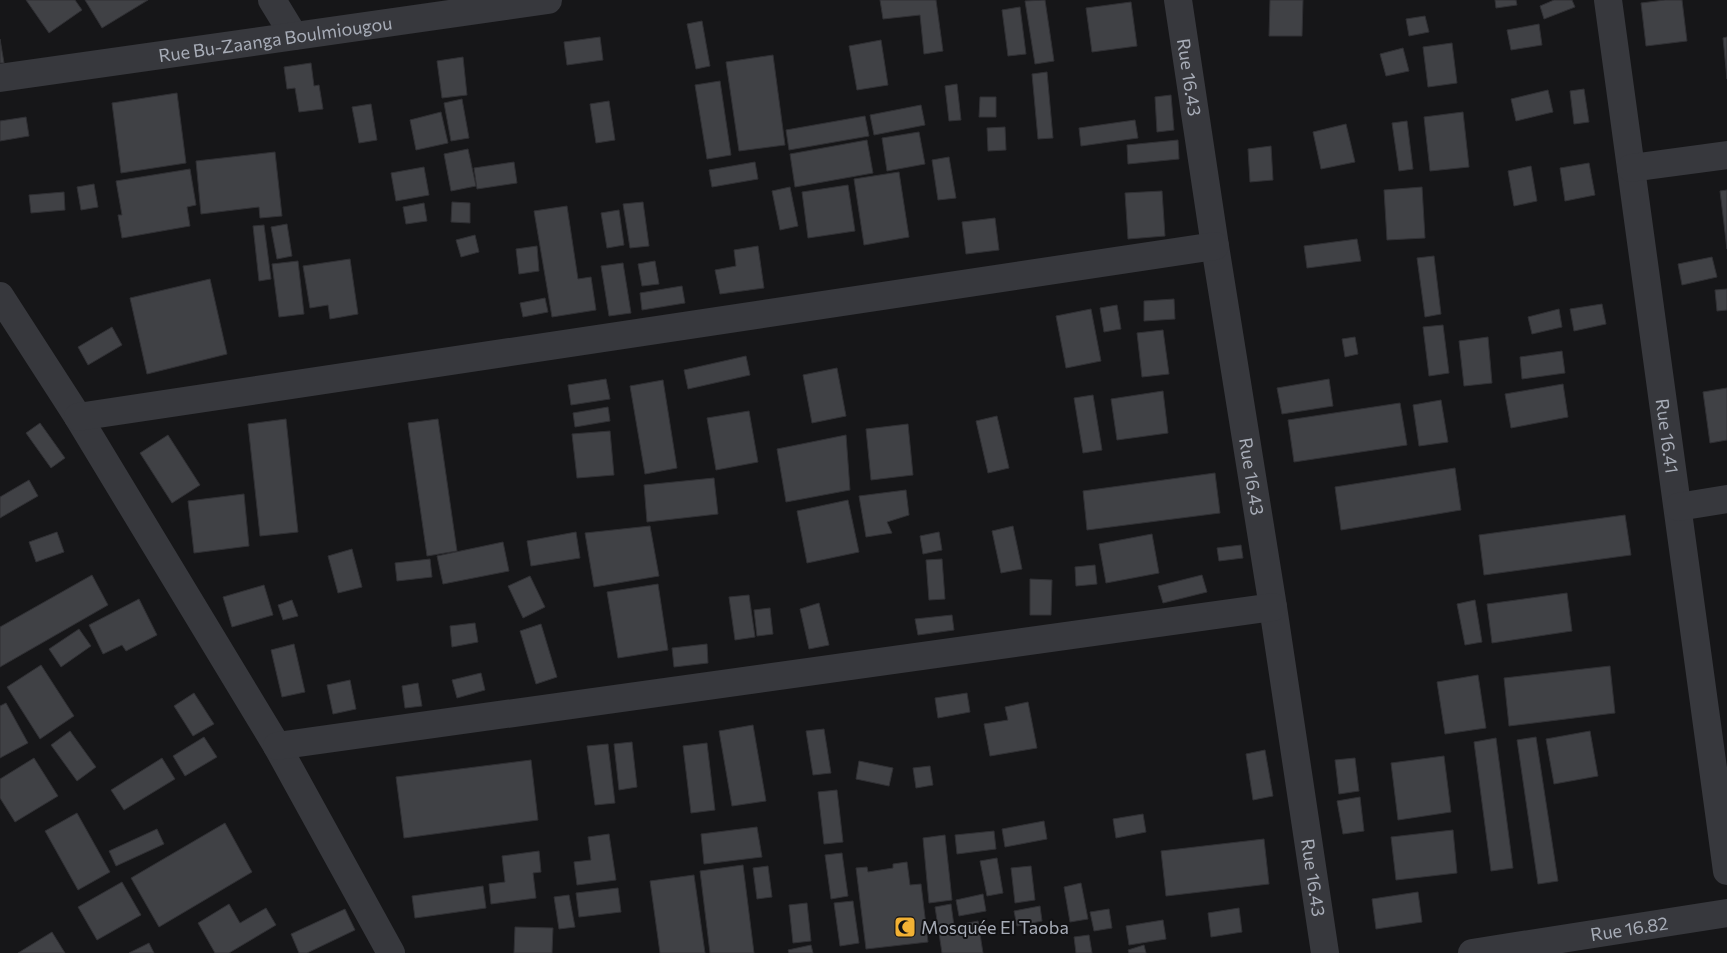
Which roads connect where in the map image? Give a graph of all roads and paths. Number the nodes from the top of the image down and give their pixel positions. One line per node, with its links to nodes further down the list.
1 (272, 0): 5 (street)
2 (548, 0): 5 (street, Rue Bu-Zaanga Boulmiougou)
3 (1178, 0): 9 (street, Rue 16.43)
4 (1608, 0): 8 (street, Rue 16.41)
5 (294, 36): 6 (street, Rue Bu-Zaanga Boulmiougou)
6 (0, 78)
7 (1727, 155): 8 (street)
8 (1631, 168): 13 (street, Rue 16.41)
9 (1215, 246): 11 (street); 14 (street, Rue 16.43)
10 (0, 296): 11 (street)
11 (78, 417): 15 (street)
12 (1727, 500): 13 (street)
13 (1678, 507): 16 (street, Rue 16.41)
14 (1273, 607): 15 (street); 19 (street, Rue 16.43)
15 (277, 746): 18 (street)
16 (1727, 871)
17 (1727, 913): 20 (street, Rue 16.82)
18 (391, 953)
19 (1324, 953)
20 (1472, 953)

